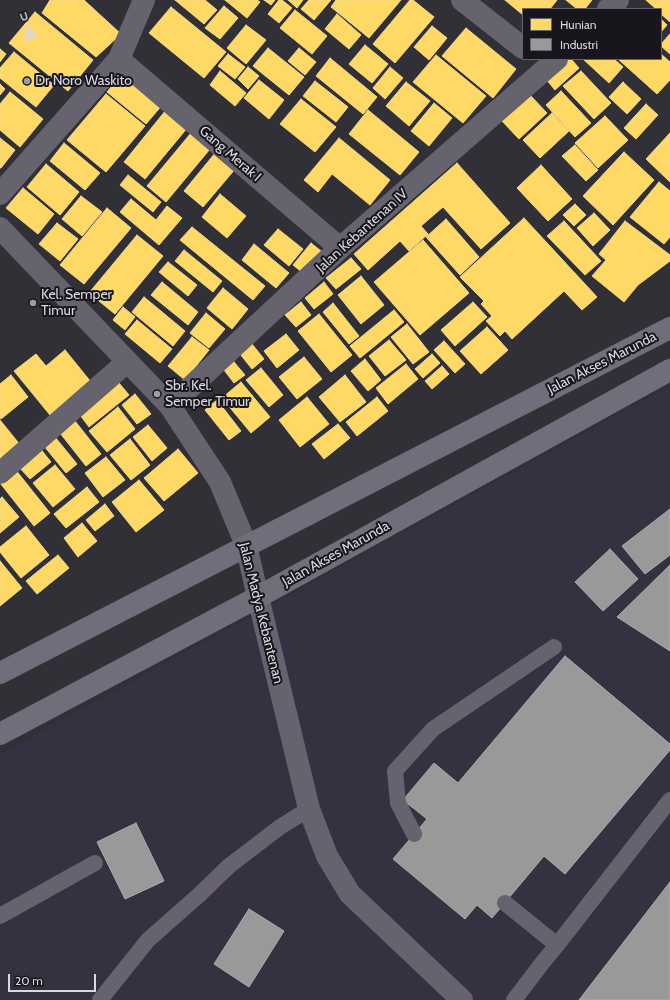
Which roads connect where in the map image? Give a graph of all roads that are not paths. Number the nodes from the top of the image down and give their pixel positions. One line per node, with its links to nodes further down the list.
1 (144, 0): 6 (street)
2 (462, 0): 5 (street)
3 (618, 0): 4 (street)
4 (609, 8)
5 (522, 47)
6 (119, 58): 8 (street); 10 (street, Gang Merak I)
7 (547, 62): 10 (street, Jalan Kebantenan IV)
8 (0, 194)
9 (0, 228): 12 (street, Jalan Madya Kebantenan)
10 (340, 248): 14 (street, Jalan Kebantenan IV)
11 (670, 328): 16 (main road, Jalan Akses Marunda)
12 (127, 362): 14 (street, Jalan Madya Kebantenan); 15 (street)
13 (670, 370): 17 (main road, Jalan Akses Marunda)
14 (170, 406): 16 (street, Jalan Madya Kebantenan)
15 (0, 473)
16 (246, 546): 17 (street, Jalan Madya Kebantenan); 19 (main road, Jalan Akses Marunda)
17 (258, 598): 20 (main road, Jalan Akses Marunda); 22 (street, Jalan Madya Kebantenan)
18 (554, 648): 23 (lane)
19 (0, 673)
20 (0, 734)
21 (670, 800): 27 (lane)
22 (309, 809): 28 (lane); 29 (street, Jalan Madya Kebantenan)
23 (414, 834)
24 (95, 863): 26 (lane)
25 (505, 903): 27 (lane)
26 (0, 916)
27 (557, 946): 30 (lane)
28 (100, 1000)
29 (462, 1000)
30 (514, 1000)

